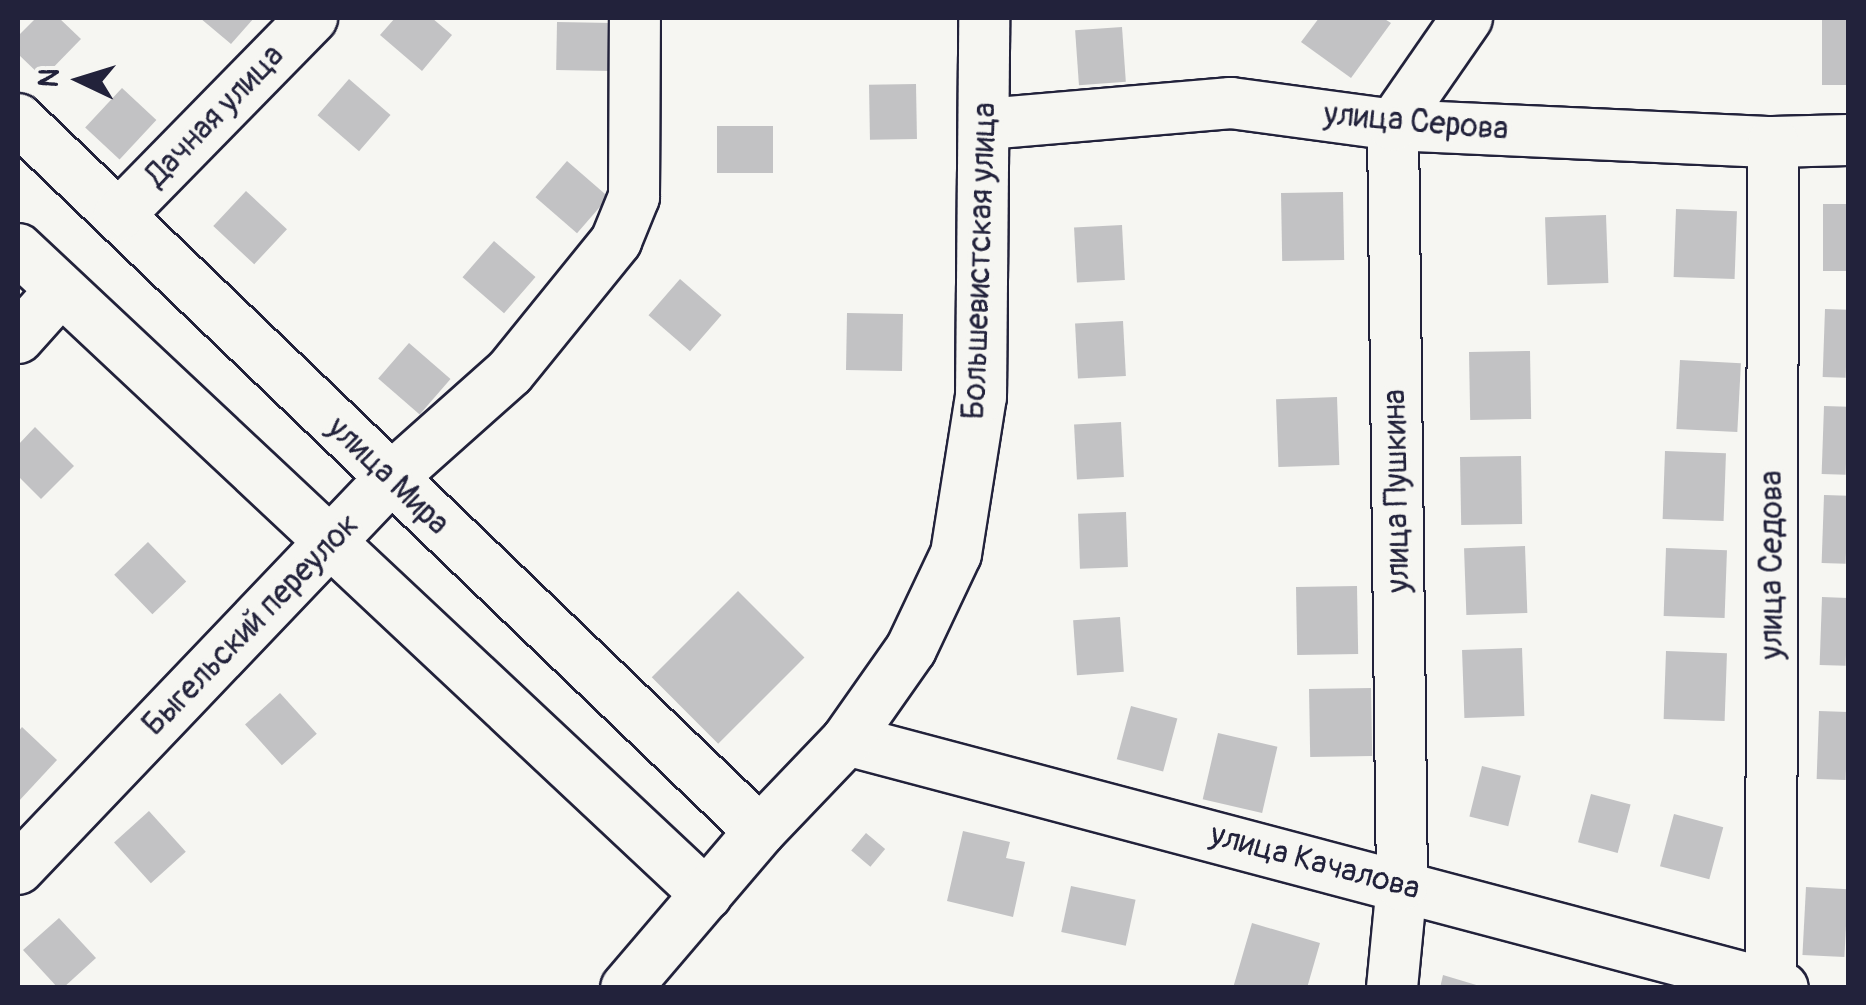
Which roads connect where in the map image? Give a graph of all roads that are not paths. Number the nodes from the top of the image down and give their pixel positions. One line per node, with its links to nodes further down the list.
1 (312, 18): 10 (street, Дачная улица)
2 (634, 18): 14 (street, Быгельский переулок)
3 (984, 18): 6 (street, Большевистская улица)
4 (1467, 18): 7 (street)
5 (18, 119): 10 (street, улица Мира)
6 (986, 124): 7 (street, улица Серова); 16 (street, Большевистская улица)
7 (1393, 125): 9 (street, улица Серова); 19 (street, улица Пушкина)
8 (1848, 140): 9 (street, улица Серова)
9 (1774, 142): 21 (street, улица Седова)
10 (119, 214): 14 (street, улица Мира)
11 (18, 249): 12 (street)
12 (61, 290): 13 (street); 15 (street)
13 (18, 338)
14 (390, 478): 15 (street, Быгельский переулок); 17 (street, улица Мира)
15 (329, 544): 18 (street, Быгельский переулок); 20 (street)
16 (846, 740): 17 (street, Большевистская улица); 19 (street, улица Качалова)
17 (760, 831): 20 (street, Большевистская улица)
18 (18, 869)
19 (1402, 884): 21 (street, улица Качалова); 23 (street, улица Пушкина)
20 (707, 895): 22 (street, Большевистская улица)
21 (1775, 987)
22 (626, 988)
23 (1392, 988)

